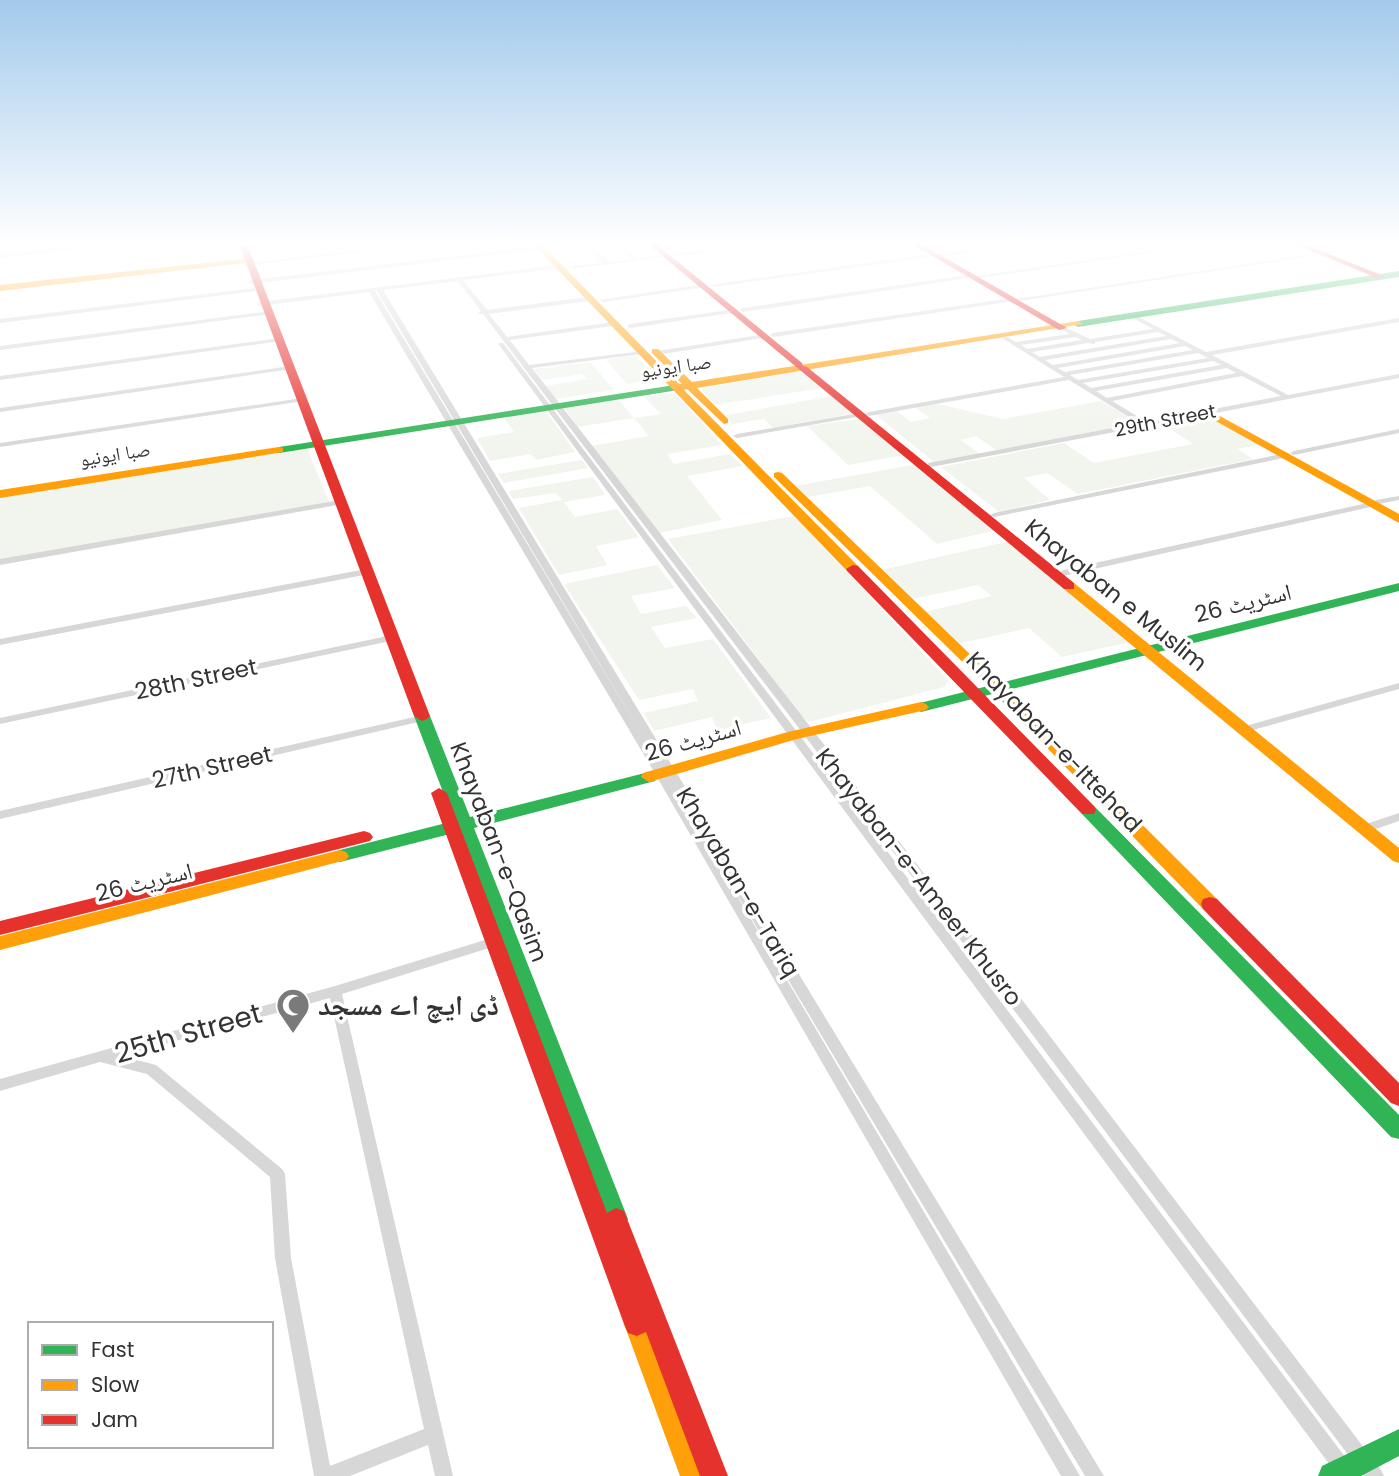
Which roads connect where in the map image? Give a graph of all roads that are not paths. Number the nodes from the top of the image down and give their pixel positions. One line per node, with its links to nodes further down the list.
1 (92, 313): 17 (street)
2 (183, 313): 29 (street)
3 (266, 313): 25 (main road, Khayaban-e-Qasim)
4 (389, 313): 59 (street, Khayaban-e-Tariq)
5 (481, 313): 15 (street, Khayaban-e-Ameer Khusro)
6 (520, 313): 15 (street)
7 (605, 313): 18 (main road)
8 (613, 313): 19 (main road)
9 (689, 313): 19 (street)
10 (741, 313): 22 (main road, Khayaban e Muslim)
11 (923, 313): 22 (street)
12 (1040, 313): 20 (main road)
13 (1145, 313): 14 (main road, صبا ایونیو)
14 (1131, 315): 20 (main road, صبا ایونیو); 21 (street)
15 (486, 319): 24 (street, Khayaban-e-Ameer Khusro); 55 (street, Khayaban-e-Ameer Khusro)
16 (1399, 320): 33 (street)
17 (0, 321)
18 (612, 324): 24 (street); 32 (main road)
19 (629, 326): 32 (main road)
20 (1067, 328): 26 (main road, صبا ایونیو); 27 (street); 41 (main road, صبا ایونیو)
21 (1159, 330): 23 (street); 27 (street)
22 (769, 336): 32 (street); 41 (main road, Khayaban e Muslim)
23 (1171, 337): 28 (street); 30 (street)
24 (506, 339): 40 (street, Khayaban-e-Ameer Khusro)
25 (276, 340): 42 (main road, Khayaban-e-Qasim); 46 (street)
26 (1010, 341): 31 (street); 41 (main road, صبا ایونیو)
27 (1091, 341): 30 (street); 31 (street)
28 (1185, 344): 33 (street); 34 (street)
29 (0, 348)
30 (1103, 348): 34 (street); 35 (street)
31 (1027, 351): 35 (street)
32 (649, 352): 40 (street); 49 (main road)
33 (1202, 353): 36 (street); 37 (street)
34 (1116, 356): 37 (street); 38 (street)
35 (1039, 359): 38 (street)
36 (1213, 359): 39 (street); 43 (street)
37 (1130, 363): 43 (street); 47 (street)
38 (1051, 366): 47 (street)
39 (1227, 366): 44 (street); 48 (street)
40 (528, 367): 55 (street, Khayaban-e-Ameer Khusro)
41 (806, 367): 49 (main road, صبا ایونیو); 58 (main road, Khayaban e Muslim)
42 (287, 369): 54 (main road, Khayaban-e-Qasim); 56 (street)
43 (1144, 371): 47 (street); 48 (street)
44 (1242, 374): 50 (street); 52 (street)
45 (1399, 376): 52 (street, 29th Street)
46 (0, 377)
47 (1070, 378): 51 (street); 58 (street)
48 (1158, 378): 50 (street); 51 (street)
49 (681, 384): 55 (main road, صبا ایونیو); 62 (main road, Khayaban-e-Ittehad); 89 (main road, Khayaban-e-Ittehad)
50 (1172, 386): 53 (street)
51 (1090, 390): 53 (street)
52 (1287, 397): 57 (street, 29th Street)
53 (1105, 400): 60 (street)
54 (299, 401): 63 (main road, Khayaban-e-Qasim); 65 (street)
55 (550, 403): 59 (main road, صبا ایونیو); 93 (street, Khayaban-e-Ameer Khusro)
56 (0, 410)
57 (1212, 411): 60 (street, 29th Street); 66 (main road)
58 (864, 414): 62 (street); 64 (main road, Khayaban e Muslim)
59 (452, 419): 63 (main road, صبا ایونیو); 94 (street, Khayaban-e-Tariq)
60 (1145, 424): 67 (street, 29th Street)
61 (1399, 431): 66 (street)
62 (737, 436): 87 (main road, Khayaban-e-Ittehad)
63 (314, 441): 68 (main road, صبا ایونیو); 69 (main road, صبا ایونیو); 72 (main road, Khayaban-e-Qasim)
64 (899, 442): 67 (main road, Khayaban e Muslim); 70 (main road, Khayaban e Muslim)
65 (0, 445)
66 (1290, 454): 73 (main road); 75 (street)
67 (931, 465): 70 (main road, Khayaban e Muslim)
68 (0, 488)
69 (0, 494)
70 (964, 495): 75 (main road, Khayaban e Muslim); 77 (main road, Khayaban e Muslim)
71 (1399, 498): 73 (street)
72 (337, 502): 78 (street); 79 (main road, Khayaban-e-Qasim)
73 (1375, 503): 74 (main road); 76 (main road); 80 (street)
74 (1399, 513)
75 (994, 515): 77 (main road, Khayaban e Muslim)
76 (1399, 519)
77 (1013, 536): 80 (main road, Khayaban e Muslim); 83 (main road, Khayaban e Muslim)
78 (0, 562)
79 (362, 573): 84 (main road, Khayaban-e-Qasim); 85 (street)
80 (1063, 573): 83 (main road, Khayaban e Muslim)
81 (1399, 579): 86 (main road, اسٹریٹ 26)
82 (1399, 587): 86 (main road, اسٹریٹ 26)
83 (1094, 602): 86 (main road, Khayaban e Muslim)
84 (389, 639): 90 (main road, Khayaban-e-Qasim); 91 (street, 28th Street)
85 (0, 642)
86 (1149, 646): 87 (main road, اسٹریٹ 26); 92 (main road, Khayaban e Muslim); 100 (main road, Khayaban e Muslim)
87 (993, 685): 89 (main road, اسٹریٹ 26); 114 (main road, Khayaban-e-Ittehad)
88 (1399, 686): 92 (street)
89 (973, 691): 93 (main road, اسٹریٹ 26); 115 (main road, Khayaban-e-Ittehad)
90 (419, 719): 95 (street, 27th Street); 97 (main road, Khayaban-e-Qasim)
91 (0, 720)
92 (1252, 727): 98 (main road, Khayaban e Muslim)
93 (799, 731): 94 (main road, اسٹریٹ 26); 106 (street, Khayaban-e-Ameer Khusro); 107 (street, Khayaban-e-Ameer Khusro)
94 (663, 768): 97 (main road, اسٹریٹ 26); 101 (street, Khayaban-e-Tariq)
95 (0, 815)
96 (1399, 817): 98 (street)
97 (455, 820): 102 (main road, اسٹریٹ 26); 103 (main road, Khayaban-e-Qasim); 104 (main road, اسٹریٹ 26)
98 (1373, 826): 99 (main road, Khayaban e Muslim)
99 (1399, 847)
100 (1399, 857)
101 (754, 922): 111 (street, Khayaban-e-Tariq); 112 (street, Khayaban-e-Tariq)
102 (0, 928)
103 (503, 940): 105 (street, 25th Street); 122 (main road, Khayaban-e-Qasim); 123 (main road, Khayaban-e-Qasim)
104 (0, 943)
105 (335, 991): 109 (street, 25th Street); 116 (street)
106 (1034, 1026): 107 (street); 108 (street, Khayaban-e-Ameer Khusro)
107 (1017, 1033): 110 (street, Khayaban-e-Ameer Khusro)
108 (1057, 1055): 110 (street); 118 (street, Khayaban-e-Ameer Khusro)
109 (101, 1057): 113 (street, 25th Street); 120 (street)
110 (1037, 1059): 119 (street, Khayaban-e-Ameer Khusro)
111 (856, 1079): 112 (street); 125 (street, Khayaban-e-Tariq)
112 (840, 1082): 124 (street, Khayaban-e-Tariq)
113 (0, 1085)
114 (1399, 1097)
115 (1399, 1130)
116 (434, 1434): 120 (street); 121 (street)
117 (1399, 1442): 118 (main road)
118 (1363, 1460): 119 (main road); 126 (street, Khayaban-e-Ameer Khusro)
119 (1342, 1474)
120 (325, 1476)
121 (443, 1476)
122 (694, 1476)
123 (715, 1476)
124 (1071, 1476)
125 (1095, 1476)
126 (1375, 1476)

